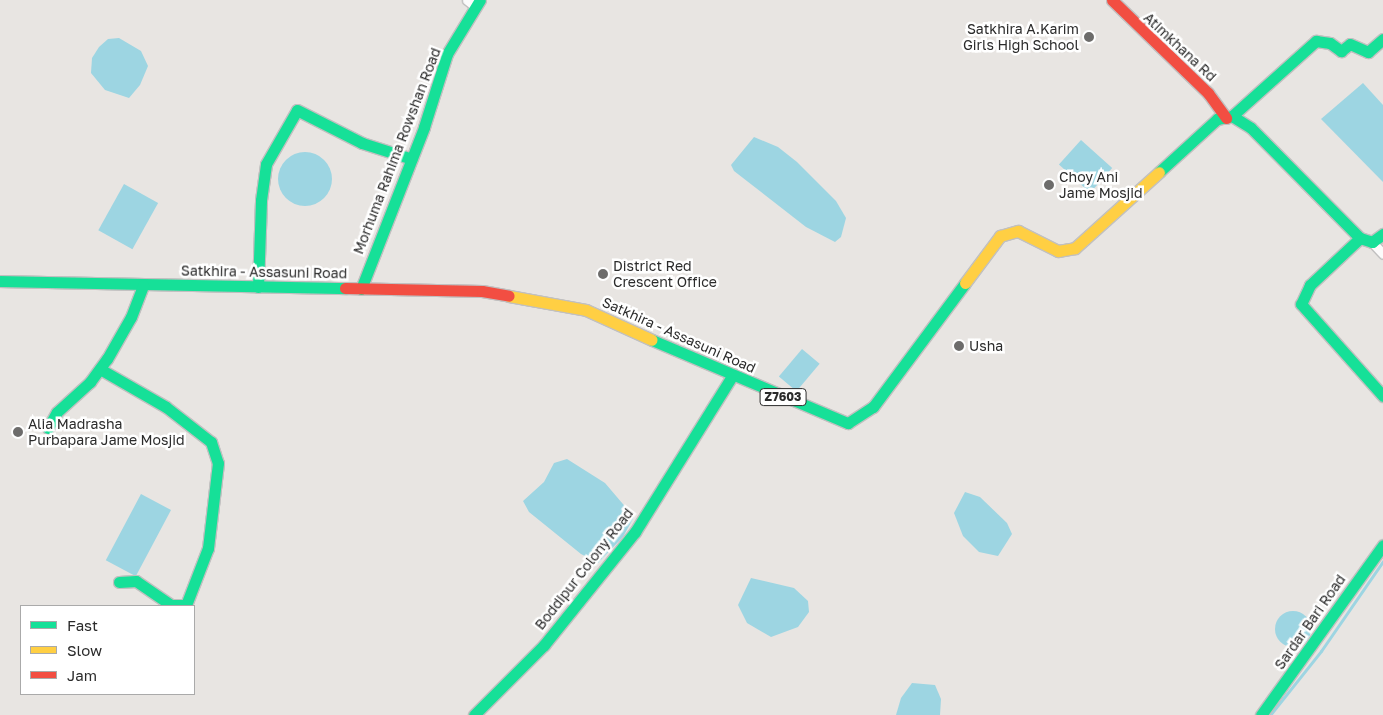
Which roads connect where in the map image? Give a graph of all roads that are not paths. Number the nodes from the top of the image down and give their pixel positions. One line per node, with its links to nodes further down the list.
1 (1112, 0): 4 (main road, Atimkhana Rd)
2 (474, 2): 5 (main road, Morhuma Rahima Rowshan Road)
3 (1383, 40): 4 (main road)
4 (1229, 117): 7 (main road); 15 (main road, Satkhira - Assasuni Road / Z7603)
5 (412, 159): 12 (main road); 13 (main road, Morhuma Rahima Rowshan Road)
6 (1383, 234): 8 (main road)
7 (1360, 238): 8 (main road); 16 (main road)
8 (1372, 242): 9 (street)
9 (1383, 254)
10 (0, 280): 11 (main road, Satkhira - Assasuni Road / Z7603)
11 (143, 285): 12 (main road, Satkhira - Assasuni Road / Z7603); 14 (main road)
12 (258, 287): 13 (main road, Satkhira - Assasuni Road / Z7603)
13 (361, 289): 15 (main road, Satkhira - Assasuni Road / Z7603)
14 (100, 369): 17 (main road); 19 (main road)
15 (732, 376): 20 (main road, Boddipur Colony Road)
16 (1383, 396)
17 (48, 428)
18 (1383, 545): 21 (main road, Sardar Bari Road)
19 (119, 582)
20 (474, 715)
21 (1261, 715)

